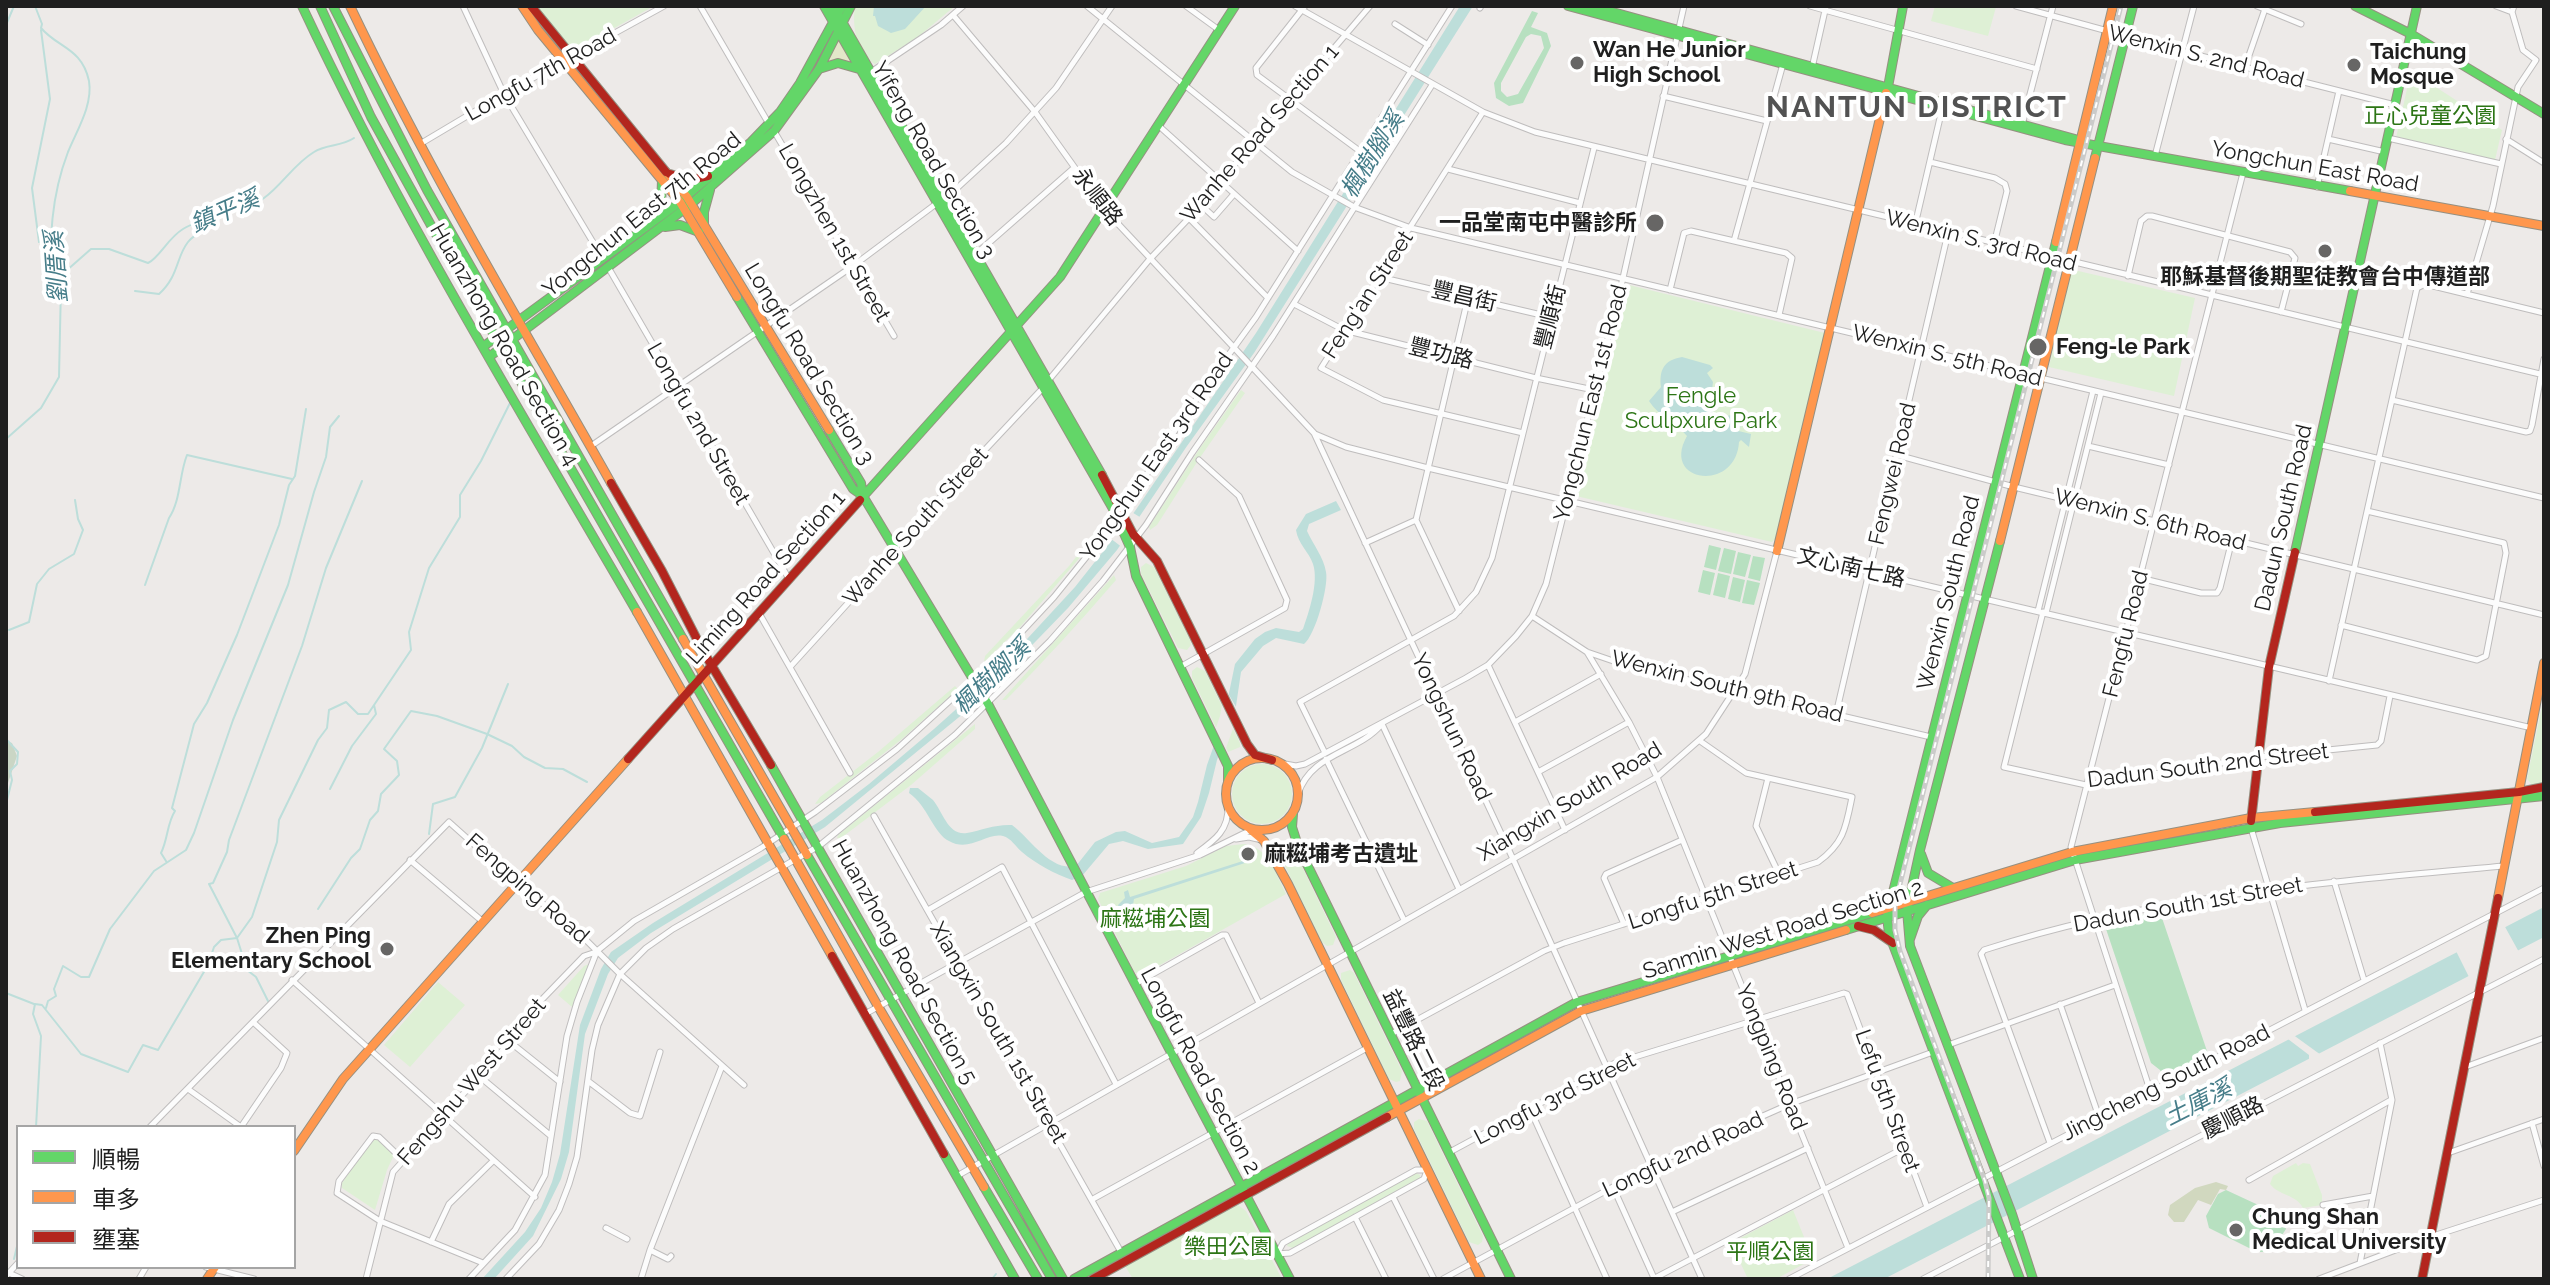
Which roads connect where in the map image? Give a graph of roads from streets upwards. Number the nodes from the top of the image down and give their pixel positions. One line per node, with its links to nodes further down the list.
1 (302, 6): 159 (street, Huanzhong Road Section 4)
2 (320, 6): 157 (street, Huanzhong Road Section 4)
3 (333, 6): 156 (street, Huanzhong Road Section 4)
4 (350, 6): 88 (street, Huanzhong Road Section 4)
5 (463, 6): 70 (street, Longfu 2nd Street)
6 (522, 6): 55 (street, Longfu Road Section 3)
7 (531, 6): 55 (street, Longfu Road Section 3)
8 (664, 6): 55 (street, Longfu 7th Road)
9 (700, 6): 82 (street, Longzhen 1st Street)
10 (824, 6): 42 (street, Yifeng Road Section 3)
11 (851, 6): 42 (street, Yongchun East 7th Road)
12 (963, 6): 39 (street)
13 (1087, 6): 41 (street, Wenxin S. 5th Road)
14 (1112, 6): 41 (street)
15 (1186, 6): 45 (street)
16 (1235, 6): 45 (street, Liming Road Section 1)
17 (1295, 6): 34 (street)
18 (1370, 6): 51 (street, Wanhe Road Section 1)
19 (1452, 6): 53 (street, Yongchun East 3rd Road)
20 (1568, 6): 48 (street, Yongchun East Road)
21 (1591, 6): 48 (street, Yongchun East Road)
22 (1684, 6): 48 (street, Yongchun East 1st Road)
23 (1810, 6): 35 (street)
24 (1903, 6): 46 (street, Xiangxin South Road)
25 (2016, 6): 40 (street, Wenxin S. 2nd Road)
26 (2053, 6): 40 (street)
27 (2113, 6): 47 (street, Wenxin South Road)
28 (2133, 6): 52 (street, Wenxin South Road)
29 (2194, 6): 54 (street)
30 (2257, 6): 36 (street)
31 (2355, 6): 50 (street)
32 (2417, 6): 50 (street, Dadun South Road)
33 (2496, 6): 38 (street)
34 (1303, 8): 51 (street); 73 (street)
35 (1826, 8): 46 (street); 63 (street)
36 (2265, 8): 44 (street); 59 (street)
37 (837, 9): 42 (street, Yongchun East 7th Road)
38 (2513, 9): 56 (street)
39 (953, 15): 64 (street); 76 (street, 永順路)
40 (2051, 16): 47 (street, Wenxin S. 2nd Road); 62 (street)
41 (1103, 19): 66 (street, Wenxin S. 5th Road); 76 (street)
42 (838, 24): 49 (street, Yifeng Road Section 3); 64 (street, Yifeng Road Section 3); 82 (street, Yongchun East 7th Road)
43 (1395, 24): 53 (street)
44 (2301, 24)
45 (1219, 30): 66 (street, Liming Road Section 1)
46 (1899, 31): 62 (street); 68 (street, Xiangxin South Road)
47 (2107, 31): 52 (street, Wenxin S. 2nd Road); 87 (street, Wenxin South Road)
48 (1678, 33): 57 (street, Yongchun East Road); 71 (street, Yongchun East 1st Road)
49 (838, 34): 60 (street, Yongchun East 7th Road); 61 (street, Yifeng Road Section 3)
50 (2411, 34): 72 (street); 75 (street, Dadun South Road)
51 (1345, 35): 65 (street); 73 (street, Wanhe Road Section 1)
52 (2126, 36): 54 (street, Wenxin S. 2nd Road); 89 (street, Wenxin South Road)
53 (1428, 45): 65 (street, Yongchun East 3rd Road)
54 (2181, 51): 59 (street, Wenxin S. 2nd Road); 93 (street)
55 (568, 59): 70 (street, Longfu 7th Road); 102 (street, Longfu Road Section 3)
56 (2536, 60): 58 (street); 72 (street)
57 (1784, 62): 63 (street, Yongchun East Road); 79 (street)
58 (2544, 62)
59 (2245, 67): 69 (street, Wenxin S. 2nd Road)
60 (819, 69): 61 (street); 82 (street, Yongchun East 7th Road)
61 (860, 69): 110 (street, Yifeng Road Section 3)
62 (2037, 69): 81 (street)
63 (1812, 70): 68 (street, Yongchun East Road)
64 (871, 72): 110 (street, Yifeng Road Section 3)
65 (1413, 74): 67 (street, Wenxin S. 3rd Road); 91 (street, Yongchun East 3rd Road)
66 (1185, 83): 80 (street, Liming Road Section 1); 86 (street, Wenxin S. 5th Road)
67 (1430, 84): 77 (street, Wenxin S. 3rd Road); 114 (street)
68 (1887, 90): 74 (street, Yongchun East Road); 116 (street, Xiangxin South Road)
69 (2339, 91): 75 (street, Wenxin S. 2nd Road); 84 (street)
70 (504, 94): 88 (street, Longfu 7th Road); 133 (street, Longfu 2nd Street)
71 (1663, 96): 79 (street); 94 (street, Yongchun East 1st Road)
72 (2515, 96): 78 (street); 85 (street)
73 (1290, 100): 86 (street, Wanhe Road Section 1); 91 (street)
74 (1943, 105): 81 (street, Yongchun East Road); 95 (street)
75 (2396, 105): 83 (street, Dadun South Road)
76 (1035, 112): 98 (street, 永順路); 110 (street)
77 (1483, 112): 90 (street, Wenxin S. 3rd Road); 99 (street, Feng'an Street)
78 (2544, 114)
79 (1767, 121): 104 (street)
80 (1158, 126): 103 (street); 115 (street, Liming Road Section 1)
81 (2022, 126): 87 (street, Yongchun East Road)
82 (772, 127): 101 (street, Yongchun East 7th Road); 106 (street, Yongchun East 7th Road); 135 (street, Longzhen 1st Street)
83 (2388, 138): 92 (street, Dadun South Road); 97 (street)
84 (2328, 139): 92 (street); 105 (street)
85 (2506, 139): 96 (street); 97 (street)
86 (1255, 142): 103 (street, Wanhe Road Section 1); 109 (street, Wenxin S. 5th Road)
87 (2080, 142): 89 (street, Yongchun East Road); 130 (street, Wenxin South Road)
88 (419, 145): 149 (street, Huanzhong Road Section 4)
89 (2099, 145): 93 (street, Yongchun East Road); 132 (street, Wenxin South Road)
90 (1594, 148): 94 (street, Wenxin S. 3rd Road); 112 (street, 豐順街)
91 (1361, 152): 109 (street, Yongchun East 3rd Road)
92 (2385, 152): 108 (street, Dadun South Road)
93 (2155, 156): 100 (street, Yongchun East Road)
94 (1648, 160): 104 (street, Wenxin S. 3rd Road); 138 (street, Yongchun East 1st Road)
95 (1930, 162): 120 (street); 127 (street)
96 (2544, 163)
97 (2501, 164): 117 (street)
98 (1074, 168): 115 (street, 永順路); 129 (street)
99 (1448, 169): 112 (street); 122 (street, Feng'an Street)
100 (2243, 173): 105 (street, Yongchun East Road); 125 (street, Fengfu Road)
101 (714, 174): 102 (street); 111 (street, Yongchun East 7th Road)
102 (664, 175): 111 (street, Longfu Road Section 3); 119 (street)
103 (1220, 182): 107 (street); 113 (street, Wanhe Road Section 1)
104 (1749, 185): 116 (street, Wenxin S. 3rd Road); 126 (street)
105 (2316, 187): 108 (street, Yongchun East Road)
106 (711, 188): 111 (street, Yongchun East 7th Road); 123 (street)
107 (1234, 194): 113 (street); 128 (street)
108 (2375, 195): 117 (street, Yongchun East Road); 151 (street, Dadun South Road)
109 (1335, 197): 114 (street, Wenxin S. 5th Road); 128 (street, Yongchun East 3rd Road)
110 (941, 200): 129 (street, Yifeng Road Section 3); 135 (street); 153 (street, Yifeng Road Section 3)
111 (686, 203): 119 (street, Yongchun East 7th Road); 123 (street, Longfu Road Section 3)
112 (1580, 203): 134 (street, 豐順街)
113 (1201, 205): 118 (street, Wanhe Road Section 1)
114 (1353, 207): 122 (street, Wenxin S. 5th Road); 144 (street)
115 (1105, 210): 131 (street, 永順路); 153 (street, Liming Road Section 1)
116 (1859, 211): 120 (street, Wenxin S. 3rd Road); 150 (street, Xiangxin South Road)
117 (2490, 216): 121 (street, Yongchun East Road); 140 (street)
118 (1189, 218): 131 (street, Wanhe Road Section 1); 142 (street)
119 (656, 225): 123 (street); 133 (street, Yongchun East 7th Road)
120 (1915, 225): 124 (street, Wenxin S. 3rd Road)
121 (2544, 226)
122 (1411, 228): 134 (street, Wenxin S. 5th Road); 137 (street, Feng'an Street)
123 (702, 229): 152 (street, Longfu Road Section 3)
124 (1948, 233): 127 (street, Wenxin S. 3rd Road); 162 (street, Fengwei Road)
125 (2227, 237): 136 (street); 141 (street, Fengfu Road); 145 (street)
126 (1734, 241): 139 (street); 147 (street)
127 (1994, 244): 130 (street, Wenxin S. 3rd Road)
128 (1298, 251): 142 (street, Yongchun East 3rd Road)
129 (976, 254): 153 (street, Yifeng Road Section 3)
130 (2052, 258): 132 (street, Wenxin S. 3rd Road); 167 (street, Wenxin South Road)
131 (1149, 260): 161 (street, 永順路); 171 (street, Wanhe South Street)
132 (2070, 262): 136 (street, Wenxin S. 3rd Road); 170 (street, Wenxin South Road)
133 (606, 263): 149 (street, Yongchun East 7th Road); 172 (street, Longfu 2nd Street)
134 (1564, 264): 138 (street, Wenxin S. 5th Road); 148 (street, 豐順街)
135 (853, 266): 152 (street); 155 (street, Longzhen 1st Street)
136 (2128, 276): 141 (street, Wenxin S. 3rd Road)
137 (1379, 277): 143 (street, 豐昌街); 154 (street, Feng'an Street)
138 (1623, 278): 139 (street, Wenxin S. 5th Road); 173 (street, Yongchun East 1st Road)
139 (1670, 290): 147 (street, Wenxin S. 5th Road)
140 (2467, 294): 146 (street); 158 (street)
141 (2212, 296): 145 (street, Wenxin S. 3rd Road); 177 (street, Fengfu Road)
142 (1268, 298): 161 (street, Yongchun East 3rd Road)
143 (1468, 298): 148 (street, 豐昌街); 164 (street)
144 (1294, 304): 154 (street, 豐功路); 166 (street)
145 (2281, 312): 151 (street, Wenxin S. 3rd Road)
146 (2544, 313)
147 (1779, 315): 150 (street, Wenxin S. 5th Road)
148 (1550, 317): 169 (street, 豐順街)
149 (522, 326): 156 (street, Yongchun East 7th Road); 183 (street, Huanzhong Road Section 4)
150 (1831, 327): 162 (street, Wenxin S. 5th Road); 206 (street, Xiangxin South Road)
151 (2345, 327): 158 (street, Wenxin S. 3rd Road); 181 (street, Dadun South Road)
152 (762, 328): 172 (street); 193 (street, Longfu Road Section 3)
153 (1014, 328): 171 (street); 193 (street, Liming Road Section 1)
154 (1344, 330): 164 (street, 豐功路); 178 (street, Feng'an Street)
155 (894, 336)
156 (509, 337): 157 (street, Yongchun East 7th Road); 160 (street, Yongchun East 7th Road); 232 (street, Huanzhong Road Section 4)
157 (497, 338): 159 (street, Yongchun East 7th Road); 160 (street, Huanzhong Road Section 4)
158 (2405, 342): 168 (street, Wenxin S. 3rd Road); 176 (street)
159 (484, 346): 163 (street, Huanzhong Road Section 4)
160 (503, 348): 163 (street, Yongchun East 7th Road); 235 (street, Huanzhong Road Section 4)
161 (1235, 348): 166 (street, 永順路); 199 (street, Yongchun East 3rd Road)
162 (1921, 349): 167 (street, Wenxin S. 5th Road); 185 (street, Fengwei Road)
163 (489, 357): 238 (street, Huanzhong Road Section 4)
164 (1454, 358): 169 (street, 豐功路); 178 (street)
165 (2544, 359): 168 (street)
166 (1252, 368): 179 (street, Yongshun Road); 202 (street)
167 (2024, 373): 170 (street, Wenxin S. 5th Road); 190 (street, Wenxin South Road)
168 (2543, 375): 176 (street)
169 (1536, 378): 173 (street, 豐功路); 180 (street, 豐順街)
170 (2041, 379): 174 (street, Wenxin S. 5th Road); 192 (street, Wenxin South Road)
171 (1046, 384): 199 (street); 205 (street, Wanhe South Street)
172 (676, 387): 183 (street); 211 (street, Longfu 2nd Street)
173 (1594, 390): 195 (street, Yongchun East 1st Road)
174 (2093, 391): 175 (street, Wenxin S. 5th Road); 182 (street)
175 (2101, 393): 177 (street, Wenxin S. 5th Road); 184 (street)
176 (2392, 400): 186 (street)
177 (2182, 412): 181 (street, Wenxin S. 5th Road); 188 (street, Fengfu Road)
178 (1441, 415): 180 (street); 189 (street)
179 (1314, 433): 189 (street, 文心南七路); 204 (street, Yongshun Road)
180 (1523, 433): 191 (street, 豐順街)
181 (2319, 444): 186 (street, Wenxin S. 5th Road); 207 (street, Dadun South Road)
182 (2081, 445): 184 (street); 196 (street)
183 (591, 446): 226 (street, Huanzhong Road Section 4)
184 (2088, 446): 188 (street); 197 (street)
185 (1897, 455): 190 (street, Wenxin S. 6th Road); 209 (street, Fengwei Road)
186 (2379, 459): 194 (street, Wenxin S. 5th Road); 198 (street)
187 (1199, 460): 224 (street)
188 (2169, 465): 201 (street, Fengfu Road)
189 (1428, 468): 191 (street, 文心南七路); 200 (street)
190 (1996, 482): 192 (street, Wenxin S. 6th Road); 212 (street, Wenxin South Road)
191 (1509, 487): 195 (street, 文心南七路); 215 (street, 豐順街)
192 (2014, 487): 196 (street, Wenxin S. 6th Road); 213 (street, Wenxin South Road)
193 (863, 496): 205 (street); 211 (street, Liming Road Section 1)
194 (2544, 498)
195 (1567, 500): 206 (street, 文心南七路); 219 (street, Yongchun East 1st Road)
196 (2068, 500): 197 (street, Wenxin S. 6th Road); 216 (street)
197 (2075, 501): 201 (street, Wenxin S. 6th Road); 216 (street)
198 (2367, 511): 208 (street); 214 (street)
199 (1121, 518): 202 (street); 233 (street, Yongchun East 3rd Road)
200 (1416, 520): 204 (street); 215 (street)
201 (2155, 521): 203 (street, Wenxin S. 6th Road); 210 (street, Fengfu Road)
202 (1132, 540): 224 (street); 229 (street); 240 (street)
203 (2232, 540): 207 (street, Wenxin S. 6th Road); 210 (street)
204 (1365, 543): 222 (street, Yongshun Road)
205 (895, 548): 228 (street, Wanhe South Street); 233 (street)
206 (1777, 551): 209 (street, 文心南七路); 236 (street, Xiangxin South Road)
207 (2294, 555): 208 (street, Wenxin S. 6th Road); 230 (street, Dadun South Road)
208 (2354, 569): 214 (street, Wenxin S. 6th Road); 220 (street)
209 (1870, 572): 212 (street, 文心南七路); 241 (street, Fengwei Road)
210 (2140, 578): 221 (street, Fengfu Road)
211 (789, 579): 217 (street, Liming Road Section 1)
212 (1967, 595): 213 (street, 文心南七路); 246 (street, Wenxin South Road)
213 (1986, 599): 216 (street, 文心南七路); 275 (street, Wenxin South Road)
214 (2496, 604): 218 (street, Wenxin S. 6th Road); 220 (street)
215 (1459, 611): 222 (street)
216 (2042, 612): 221 (street, 文心南七路); 256 (street, Dadun South 2nd Street)
217 (759, 613): 226 (street, Liming Road Section 1); 228 (street)
218 (2544, 615)
219 (1532, 616): 223 (street, Wenxin South 9th Road); 227 (street, Yongchun East 1st Road)
220 (2341, 625): 234 (street)
221 (2127, 633): 230 (street, 文心南七路); 256 (street, Fengfu Road)
222 (1411, 640): 237 (street, Yongshun Road); 248 (street)
223 (1587, 652): 231 (street, Yongping Road); 236 (street, Wenxin South 9th Road)
224 (1203, 654): 229 (street); 250 (street)
225 (2544, 663): 245 (street)
226 (712, 665): 232 (street, Liming Road Section 1); 264 (street, Huanzhong Road Section 5)
227 (1488, 665): 237 (street, Yongchun East 1st Road); 242 (street)
228 (790, 667): 252 (street)
229 (1180, 667): 255 (street)
230 (2269, 667): 234 (street, 文心南七路); 249 (street, Dadun South Road)
231 (1601, 674): 242 (street); 243 (street, Yongping Road)
232 (703, 675): 235 (street, Liming Road Section 1); 266 (street, Huanzhong Road Section 5)
233 (974, 680): 240 (street); 264 (street, Yongchun East 3rd Road)
234 (2329, 681): 239 (street, 文心南七路)
235 (695, 684): 238 (street, Liming Road Section 1); 269 (street, Huanzhong Road Section 5)
236 (1735, 691): 241 (street, Wenxin South 9th Road); 247 (street, Xiangxin South Road)
237 (1437, 694): 244 (street, Yongchun East 1st Road); 280 (street, Yongshun Road)
238 (684, 696): 273 (street); 286 (street, Liming Road Section 1)
239 (2390, 696): 245 (street, 文心南七路); 249 (street, Dadun South 2nd Street)
240 (988, 704): 274 (street); 291 (street, Longfu Road Section 2)
241 (1836, 714): 246 (street, Wenxin South 9th Road)
242 (1515, 722): 251 (street)
243 (1629, 722): 251 (street); 253 (street, Yongping Road)
244 (1382, 724): 248 (street, Yongchun East 1st Road); 290 (street)
245 (2532, 728): 260 (street)
246 (1931, 737): 296 (street, Wenxin South Road)
247 (1700, 741): 253 (street, Xiangxin South Road); 254 (street, Longfu 5th Street)
248 (1326, 756): 250 (street, Yongchun East 1st Road); 258 (street, Yongchun East 1st Road); 299 (street)
249 (2259, 757): 256 (street, Dadun South 2nd Street); 265 (street, Dadun South Road)
250 (1276, 762): 255 (street); 258 (street)
251 (1538, 772): 268 (street)
252 (850, 773)
253 (1657, 777): 268 (street, Xiangxin South Road); 271 (street, Yongping Road)
254 (1768, 778): 284 (street); 284 (street, Longfu 5th Street)
255 (1228, 781): 261 (street)
256 (2086, 785): 277 (street, Fengfu Road)
257 (2544, 787): 260 (street)
258 (1298, 794): 262 (street, 益豐路二段)
259 (2544, 796): 260 (street, Sanmin West Road Section 2)
260 (2519, 797): 265 (street, Sanmin West Road Section 2); 283 (street)
261 (1228, 806): 267 (street, 益豐路二段); 279 (street)
262 (1293, 814): 267 (street); 307 (street, 益豐路二段)
263 (874, 816): 295 (street, Xiangxin South 1st Street)
264 (804, 821): 266 (street, Yongchun East 3rd Road); 274 (street, Huanzhong Road Section 5)
265 (2251, 823): 277 (street, Sanmin West Road Section 2); 288 (street, Dadun South Road)
266 (790, 829): 269 (street, Yongchun East 3rd Road); 276 (street, Huanzhong Road Section 5)
267 (1251, 830): 270 (street); 272 (street, 益豐路二段)
268 (1565, 830): 280 (street, Xiangxin South Road)
269 (781, 835): 273 (street, Yongchun East 3rd Road); 278 (street, Huanzhong Road Section 5)
270 (1232, 840): 272 (street); 279 (street)
271 (1682, 840): 292 (street, Yongping Road); 302 (street)
272 (1265, 841): 312 (street, 益豐路二段)
273 (768, 843): 282 (street); 308 (street, Yongchun East 3rd Road)
274 (818, 845): 276 (street); 320 (street, Huanzhong Road Section 5)
275 (1920, 850): 287 (street); 294 (street, Wenxin South Road)
276 (803, 852): 278 (street); 321 (street, Huanzhong Road Section 5)
277 (2073, 856): 287 (street, Sanmin West Road Section 2); 293 (street, Sanmin West Road Section 2); 298 (street, Fengfu Road)
278 (793, 859): 282 (street); 325 (street, Huanzhong Road Section 5)
279 (1189, 859): 291 (street)
280 (1513, 859): 290 (street, Xiangxin South Road); 306 (street, Yongshun Road)
281 (410, 860): 286 (street, Fengping Road); 300 (street); 314 (street)
282 (780, 865): 313 (street); 328 (street)
283 (2504, 866): 285 (street, Dadun South 1st Street); 297 (street)
284 (1780, 874): 292 (street, Longfu 5th Street)
285 (2334, 881): 288 (street, Dadun South 1st Street); 315 (street)
286 (516, 882): 300 (street, Liming Road Section 1); 308 (street, Fengping Road)
287 (1953, 888): 294 (street, Sanmin West Road Section 2)
288 (2269, 888): 298 (street, Dadun South 1st Street); 326 (street, Dadun South Road)
289 (2544, 888): 297 (street, Jingcheng South Road)
290 (1459, 889): 299 (street, Xiangxin South Road)
291 (1086, 892): 301 (street); 316 (street, Longfu Road Section 2)
292 (1707, 898): 302 (street, Longfu 5th Street); 309 (street, Yongping Road)
293 (1927, 904): 294 (street, Sanmin West Road Section 2); 304 (street)
294 (1907, 906): 296 (street, Sanmin West Road Section 2); 304 (street, Wenxin South Road)
295 (927, 910): 301 (street); 311 (street, Xiangxin South 1st Street)
296 (1888, 911): 303 (street, Sanmin West Road Section 2); 305 (street, Wenxin South Road); 309 (street, Sanmin West Road Section 2)
297 (2495, 913): 315 (street, Jingcheng South Road); 318 (street)
298 (2093, 918): 317 (street, Fengfu Road); 331 (street, Dadun South 1st Street)
299 (1404, 920): 307 (street, Xiangxin South Road)
300 (482, 921): 337 (street, Liming Road Section 1)
301 (1030, 922): 311 (street); 349 (street)
302 (1624, 924): 306 (street, Longfu 5th Street)
303 (1856, 926): 305 (street); 309 (street, Sanmin West Road Section 2)
304 (1909, 942): 336 (street, Wenxin South Road)
305 (1893, 943): 340 (street, Wenxin South Road)
306 (1553, 948): 322 (street, Yongshun Road); 332 (street, Longfu 5th Street)
307 (1350, 951): 312 (street, Xiangxin South Road); 332 (street, 益豐路二段)
308 (599, 953): 313 (street, Fengping Road); 334 (street, Fengshu West Street); 348 (street)
309 (1732, 959): 322 (street, Sanmin West Road Section 2); 327 (street, Sanmin West Road Section 2); 329 (street, Yongping Road)
310 (2544, 959): 318 (street, 慶順路)
311 (958, 963): 320 (street); 361 (street, Xiangxin South 1st Street)
312 (1326, 964): 323 (street, Xiangxin South Road); 338 (street, 益豐路二段)
313 (620, 974): 342 (street); 347 (street)
314 (292, 980): 330 (street); 337 (street)
315 (2364, 980): 326 (street, Jingcheng South Road)
316 (1134, 984): 323 (street); 341 (street, Longfu Road Section 2)
317 (2115, 985): 324 (street); 352 (street, Fengfu Road)
318 (2480, 990): 335 (street, 慶順路); 343 (street)
319 (1847, 994): 329 (street, Longfu 3rd Street); 345 (street, Lefu 5th Street)
320 (900, 996): 321 (street); 374 (street, Huanzhong Road Section 5)
321 (890, 1002): 325 (street); 377 (street, Huanzhong Road Section 5)
322 (1577, 1002): 327 (street, Yongshun Road); 353 (street, Sanmin West Road Section 2)
323 (1259, 1003): 341 (street, Xiangxin South Road)
324 (2060, 1004): 331 (street); 359 (street)
325 (879, 1008): 328 (street); 380 (street, Huanzhong Road Section 5)
326 (2305, 1010): 352 (street, Jingcheng South Road)
327 (1581, 1011): 344 (street, Yongshun Road); 353 (street, Sanmin West Road Section 2)
328 (865, 1014): 383 (street)
329 (1756, 1019): 344 (street, Longfu 3rd Street); 355 (street, Yongping Road)
330 (253, 1022): 351 (street); 365 (street)
331 (2006, 1024): 336 (street); 368 (street, Dadun South 1st Street)
332 (1391, 1034): 353 (street, 益豐路二段)
333 (2544, 1038): 343 (street)
334 (510, 1042): 346 (street, Fengshu West Street); 348 (street)
335 (2380, 1043): 354 (street); 402 (street, 慶順路)
336 (1948, 1045): 382 (street, Wenxin South Road)
337 (370, 1047): 358 (street); 369 (street, Liming Road Section 1)
338 (1367, 1048): 356 (street, 益豐路二段); 366 (street)
339 (660, 1052): 347 (street)
340 (1933, 1052): 345 (street, Longfu 2nd Road); 384 (street, Wenxin South Road)
341 (1170, 1053): 349 (street, Xiangxin South Road); 366 (street, Longfu Road Section 2)
342 (722, 1066): 350 (street); 408 (street)
343 (2465, 1067): 373 (street)
344 (1607, 1068): 357 (street, Longfu 3rd Street); 379 (street, Yongshun Road)
345 (1876, 1073): 355 (street, Longfu 2nd Road); 371 (street, Lefu 5th Street)
346 (479, 1076): 358 (street, Fengshu West Street); 367 (street)
347 (587, 1081): 423 (street)
348 (560, 1082): 367 (street)
349 (1116, 1084): 361 (street, Xiangxin South Road)
350 (744, 1085)
351 (188, 1089): 363 (street); 364 (street)
352 (2150, 1090): 359 (street, Jingcheng South Road)
353 (1420, 1094): 356 (street, Sanmin West Road Section 2); 372 (street, 益豐路二段)
354 (2392, 1100): 385 (street); 390 (street)
355 (1790, 1104): 370 (street, Yongping Road); 379 (street, Longfu 2nd Road)
356 (1398, 1106): 381 (street, 益豐路二段); 386 (street, Sanmin West Road Section 2); 389 (street, Sanmin West Road Section 2)
357 (1530, 1109): 372 (street, Longfu 3rd Street); 397 (street)
358 (444, 1116): 375 (street, Fengshu West Street); 376 (street)
359 (2099, 1117): 368 (street, Jingcheng South Road)
360 (2544, 1119): 362 (street)
361 (1049, 1123): 374 (street, Xiangxin South Road); 393 (street, Xiangxin South 1st Street)
362 (2532, 1123): 373 (street); 378 (street)
363 (152, 1125)
364 (238, 1125)
365 (242, 1125)
366 (1213, 1133): 386 (street, Longfu Road Section 2); 393 (street)
367 (552, 1136): 391 (street)
368 (2050, 1143): 382 (street, Jingcheng South Road)
369 (296, 1148)
370 (1808, 1148): 388 (street, Yongping Road); 398 (street)
371 (1904, 1148): 388 (street); 396 (street, Lefu 5th Street)
372 (1448, 1153): 409 (street, 益豐路二段)
373 (2447, 1153): 404 (street)
374 (992, 1154): 377 (street, Xiangxin South Road); 428 (street, Huanzhong Road Section 5)
375 (403, 1160): 400 (street, Fengshu West Street); 400 (street)
376 (493, 1161): 391 (street); 406 (street)
377 (984, 1161): 380 (street, Xiangxin South Road); 427 (street, Huanzhong Road Section 5)
378 (2544, 1166)
379 (1652, 1167): 387 (street, Longfu 2nd Road); 398 (street, Yongshun Road)
380 (972, 1168): 383 (street, Xiangxin South Road); 426 (street, Huanzhong Road Section 5)
381 (1427, 1170): 392 (street); 411 (street); 414 (street, 益豐路二段)
382 (1996, 1172): 384 (street, Jingcheng South Road); 402 (street, Wenxin South Road)
383 (956, 1176): 425 (street)
384 (1982, 1180): 396 (street, Jingcheng South Road); 403 (street, Wenxin South Road)
385 (2249, 1180)
386 (1241, 1186): 389 (street, Longfu Road Section 2); 410 (street, Sanmin West Road Section 2)
387 (1613, 1187): 397 (street, Longfu 2nd Road); 438 (street)
388 (1825, 1190): 407 (street, Yongping Road); 413 (street)
389 (1246, 1196): 411 (street, Longfu Road Section 2); 430 (street, Sanmin West Road Section 2)
390 (2373, 1196): 395 (street); 416 (street)
391 (535, 1197): 415 (street)
392 (1393, 1197): 399 (street); 433 (street)
393 (1093, 1199): 410 (street, Xiangxin South 1st Street)
394 (2544, 1200): 404 (street)
395 (2323, 1205)
396 (1927, 1207): 407 (street, Jingcheng South Road)
397 (1574, 1208): 409 (street, Longfu 2nd Road); 437 (street)
398 (1672, 1212): 413 (street, Yongshun Road)
399 (1355, 1217): 411 (street); 432 (street)
400 (380, 1221): 406 (street); 421 (street, Fengshu West Street)
401 (606, 1228): 405 (street)
402 (2017, 1229): 403 (street, 慶順路); 443 (street)
403 (2003, 1236): 441 (street, 慶順路); 442 (street)
404 (2430, 1237): 416 (street); 445 (street)
405 (627, 1239)
406 (431, 1242): 415 (street)
407 (1848, 1248): 440 (street, Jingcheng South Road)
408 (650, 1250): 412 (street); 424 (street)
409 (1496, 1250): 414 (street, Longfu 2nd Road); 436 (street, 益豐路二段)
410 (1121, 1252): 429 (street, Sanmin West Road Section 2)
411 (1277, 1254): 431 (street, Longfu Road Section 2)
412 (671, 1256)
413 (1693, 1258): 438 (street); 439 (street, Yongshun Road)
414 (1473, 1262): 434 (street, Longfu 2nd Road); 435 (street, 益豐路二段)
415 (483, 1263): 422 (street)
416 (2360, 1264): 444 (street)
417 (216, 1269): 420 (street)
418 (8, 1274): 419 (street)
419 (22, 1279)
420 (254, 1279)
421 (366, 1279)
422 (469, 1279)
423 (506, 1279)
424 (641, 1279)
425 (1015, 1279)
426 (1038, 1279)
427 (1052, 1279)
428 (1063, 1279)
429 (1074, 1279)
430 (1093, 1279)
431 (1290, 1279)
432 (1386, 1279)
433 (1434, 1279)
434 (1443, 1279)
435 (1481, 1279)
436 (1511, 1279)
437 (1607, 1279)
438 (1654, 1279)
439 (1702, 1279)
440 (1789, 1279)
441 (1923, 1279)
442 (2020, 1279)
443 (2033, 1279)
444 (2319, 1279)
445 (2422, 1279)

